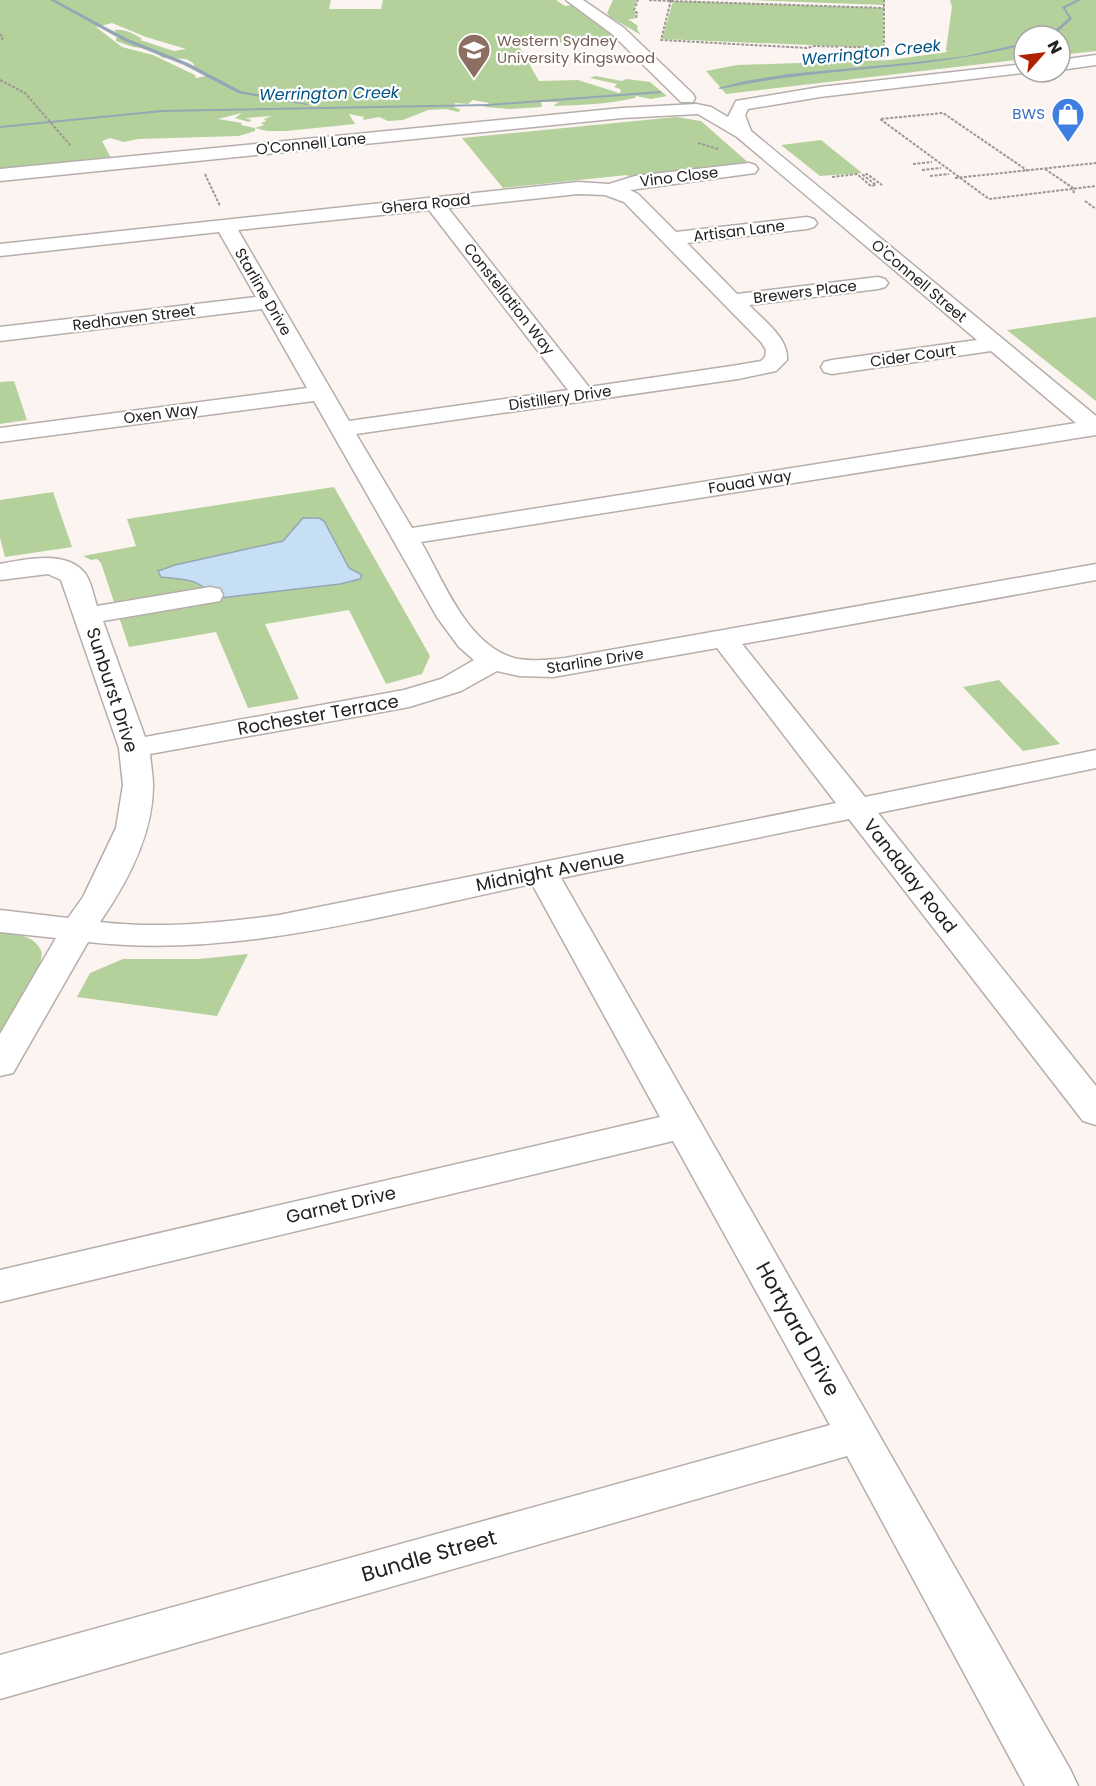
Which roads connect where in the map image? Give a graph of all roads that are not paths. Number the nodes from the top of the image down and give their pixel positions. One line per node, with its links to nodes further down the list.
1 (573, 0): 5 (street, O'Connell Street)
2 (1096, 60): 3 (street)
3 (1072, 63)
4 (1012, 70): 6 (street)
5 (696, 99): 6 (street); 7 (street, O'Connell Street); 9 (street, O'Connell Lane)
6 (736, 100): 7 (street)
7 (743, 133): 20 (street, O'Connell Street)
8 (749, 169): 10 (street, Vino Close)
9 (0, 175)
10 (611, 190): 11 (street, Ghera Road); 14 (street, Ghera Road)
11 (434, 203): 12 (street, Ghera Road); 24 (street, Constellation Way)
12 (223, 218): 15 (street, Ghera Road); 18 (street, Starline Drive)
13 (807, 223): 14 (street, Artisan Lane)
14 (671, 239): 17 (street, Ghera Road)
15 (0, 250)
16 (878, 283): 17 (street, Brewers Place)
17 (732, 301): 21 (street, Ghera Road)
18 (268, 302): 19 (street, Redhaven Street); 23 (street, Starline Drive)
19 (0, 334)
20 (994, 344): 22 (street, Cider Court); 25 (street, O'Connell Street)
21 (776, 360): 24 (street, Distillery Drive)
22 (832, 367)
23 (321, 393): 26 (street, Starline Drive); 27 (street, Oxen Way)
24 (584, 395): 26 (street, Distillery Drive)
25 (1095, 428): 28 (street, Fouad Way)
26 (342, 429): 28 (street, Starline Drive)
27 (0, 435)
28 (405, 537): 34 (street, Starline Drive)
29 (0, 572): 32 (street, Sunburst Drive)
30 (1096, 572): 33 (street, Starline Drive)
31 (210, 595): 32 (street)
32 (87, 616): 35 (street, Sunburst Drive)
33 (724, 639): 34 (street, Starline Drive); 37 (street, Vandalay Road)
34 (495, 660): 35 (street, Rochester Terrace)
35 (134, 748): 40 (street, Sunburst Drive)
36 (1096, 759): 37 (street, Midnight Avenue)
37 (856, 808): 38 (street, Midnight Avenue); 42 (street, Vandalay Road)
38 (542, 873): 40 (street, Midnight Avenue); 43 (street, Hortyard Drive)
39 (0, 921): 40 (street, Midnight Avenue)
40 (76, 931): 41 (street, Sunburst Drive)
41 (0, 1064)
42 (1096, 1112)
43 (683, 1125): 44 (street, Garnet Drive); 45 (street, Hortyard Drive)
44 (0, 1286)
45 (858, 1435): 46 (street, Bundle Street); 47 (street, Hortyard Drive)
46 (0, 1677)
47 (1052, 1786)

